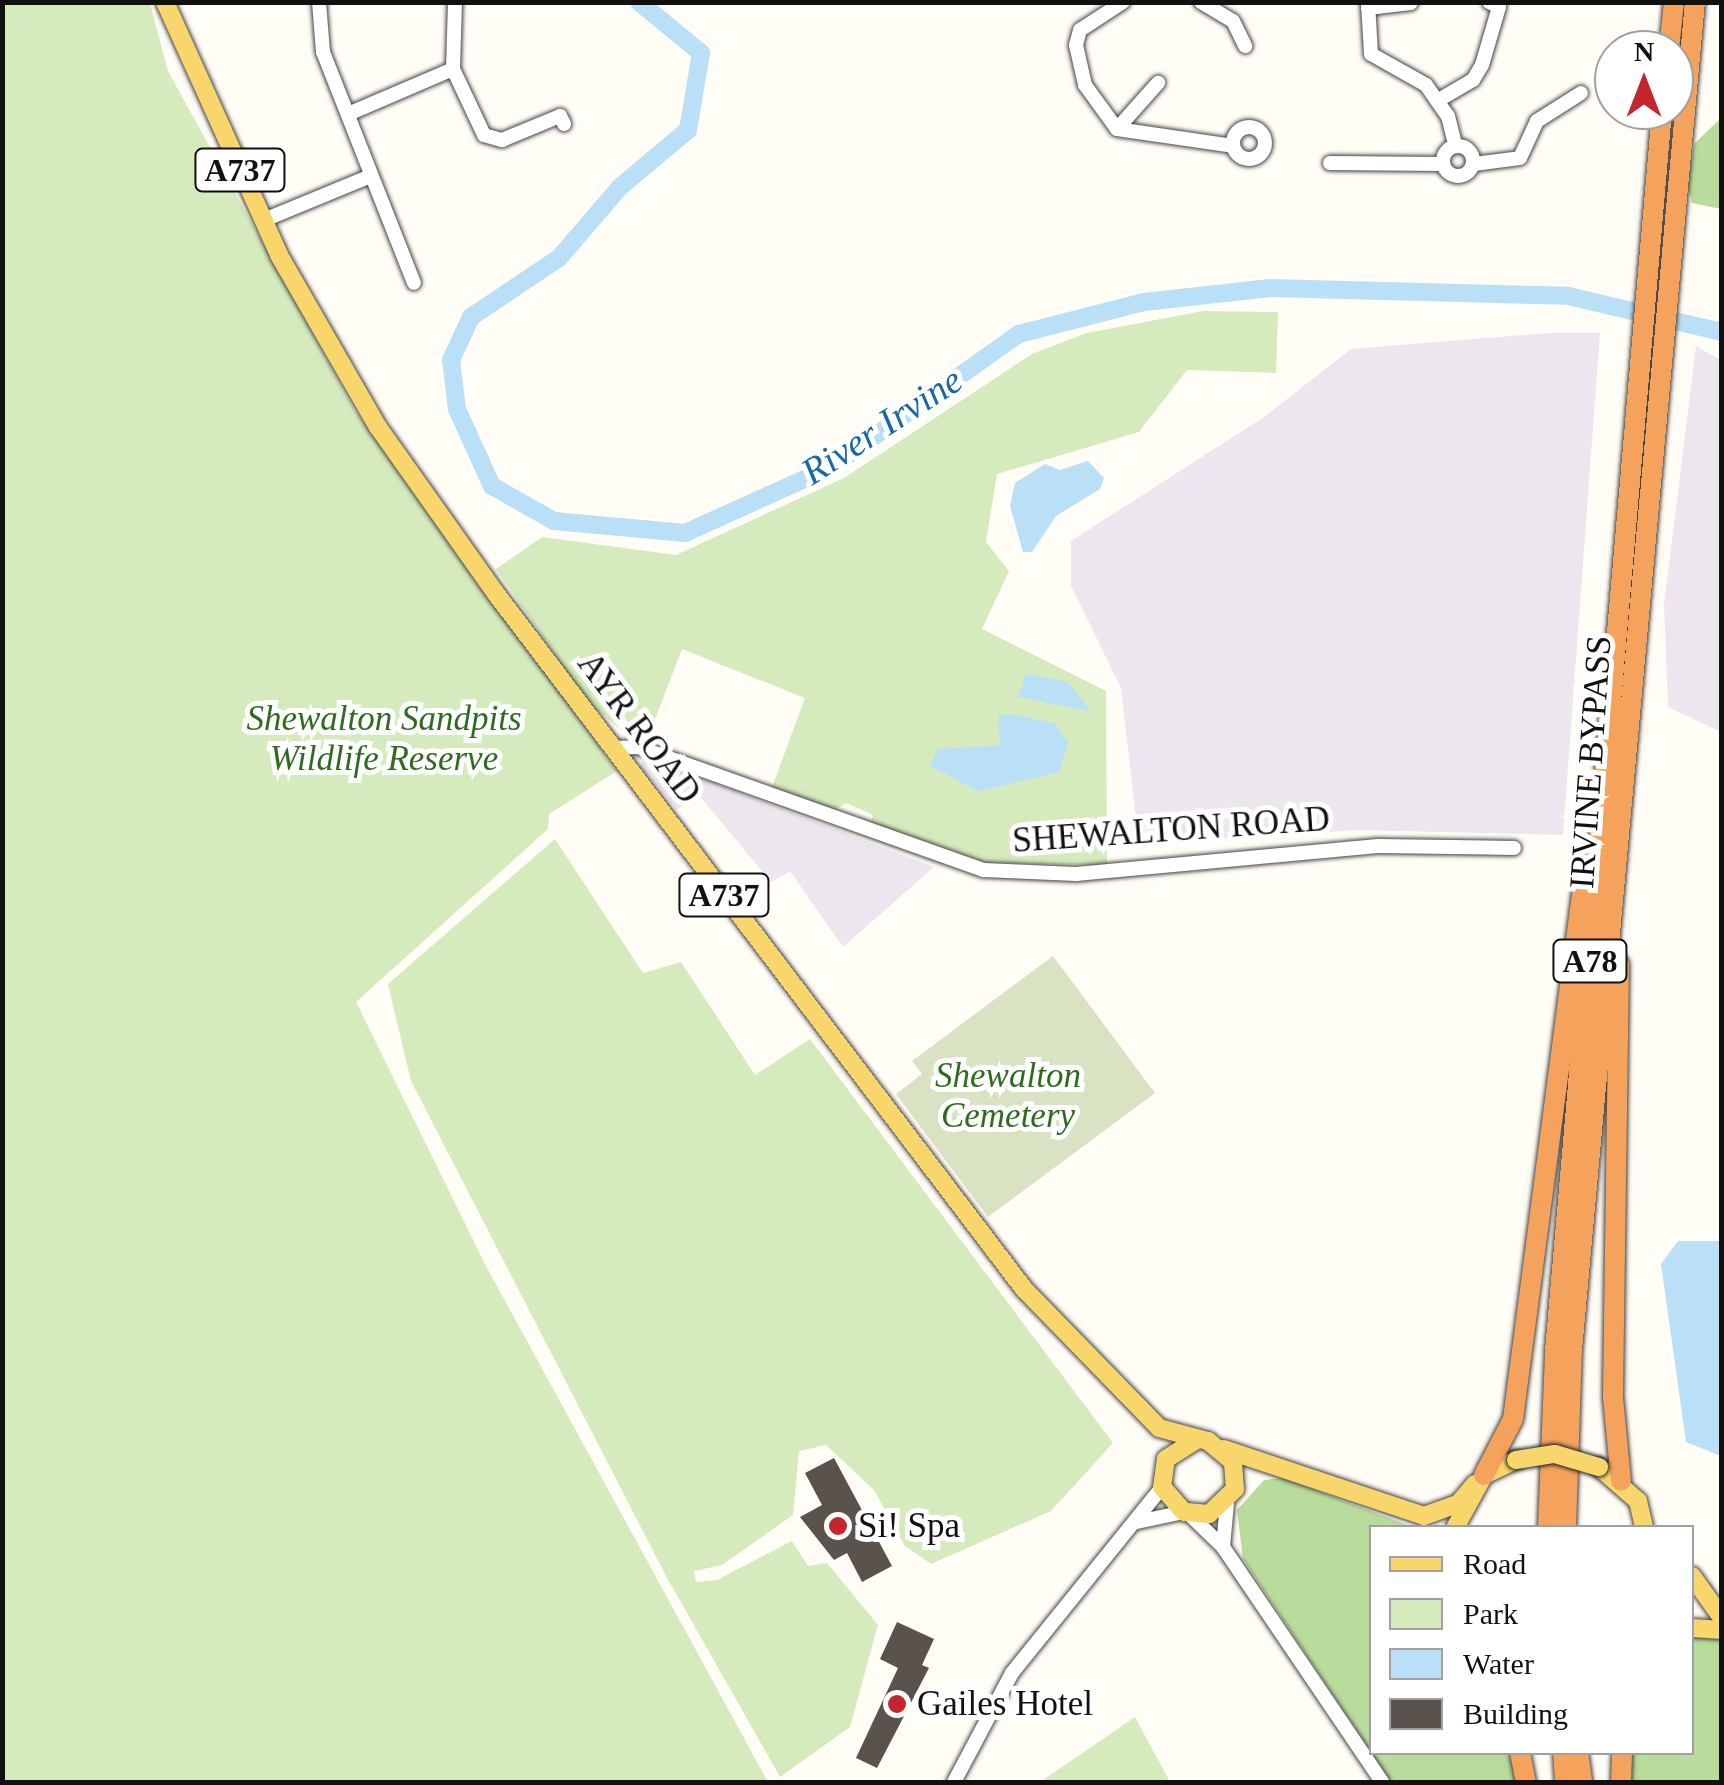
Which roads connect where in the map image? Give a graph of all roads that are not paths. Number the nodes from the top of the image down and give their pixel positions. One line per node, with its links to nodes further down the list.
1 (165, 2): 29 (main road, AYR ROAD / A737)
2 (319, 2): 17 (street)
3 (455, 2): 13 (street)
4 (1123, 2): 19 (street)
5 (1202, 2): 12 (street)
6 (1490, 2): 16 (street)
7 (1674, 2): 11 (highway)
8 (1695, 2): 30 (highway, IRVINE BYPASS / A78)
9 (1411, 3): 10 (street)
10 (1368, 5): 16 (street)
11 (1671, 30)
12 (1245, 46)
13 (453, 69): 17 (street); 18 (street)
14 (1158, 83): 19 (street)
15 (1581, 94): 26 (street)
16 (1437, 101): 21 (street)
17 (348, 114): 28 (street)
18 (564, 124)
19 (1117, 129): 22 (street)
20 (1661, 130): 30 (highway, IRVINE BYPASS / A78)
21 (1455, 145): 25 (street); 26 (street)
22 (1233, 146)
23 (1399, 150): 27 (street)
24 (1330, 163): 27 (street)
25 (1443, 164): 26 (street); 27 (street)
26 (1474, 164)
27 (1398, 167)
28 (372, 176): 29 (street); 31 (street)
29 (264, 220): 34 (main road, AYR ROAD / A737)
30 (1658, 234): 32 (highway, IRVINE BYPASS / A78)
31 (414, 282)
32 (1645, 397): 33 (highway, IRVINE BYPASS / A78); 35 (highway, IRVINE BYPASS / A78)
33 (1615, 668): 42 (highway); 50 (highway, IRVINE BYPASS / A78)
34 (613, 748): 36 (street, SHEWALTON ROAD); 37 (main road, AYR ROAD / A737)
35 (1624, 777): 43 (highway); 51 (highway, IRVINE BYPASS / A78)
36 (1514, 848)
37 (1159, 1428): 38 (main road, AYR ROAD / A737); 41 (main road)
38 (1196, 1440): 39 (main road, A737); 41 (main road)
39 (1222, 1448): 40 (main road, A737); 45 (main road)
40 (1274, 1468): 45 (main road); 46 (main road, A737)
41 (1162, 1480): 47 (main road); 54 (street)
42 (1479, 1480): 43 (main road, A737, bridge); 46 (main road, A737); 49 (main road)
43 (1620, 1481): 44 (main road, A737)
44 (1638, 1501): 52 (main road, A737); 53 (main road)
45 (1228, 1502): 47 (main road); 55 (street)
46 (1404, 1512): 48 (main road, A737)
47 (1187, 1513): 54 (street); 55 (street)
48 (1422, 1525)
49 (1456, 1525)
50 (1548, 1525)
51 (1566, 1525)
52 (1643, 1525)
53 (1654, 1525)
54 (1130, 1526): 64 (street)
55 (1224, 1547): 65 (street)
56 (1694, 1579): 57 (main road)
57 (1722, 1618)
58 (1694, 1628): 59 (main road)
59 (1722, 1630)
60 (1521, 1755): 66 (highway)
61 (1563, 1755): 67 (highway)
62 (1578, 1755): 68 (highway)
63 (1622, 1755): 69 (highway)
64 (954, 1782)
65 (1382, 1782)
66 (1526, 1782)
67 (1565, 1782)
68 (1582, 1782)
69 (1621, 1782)

